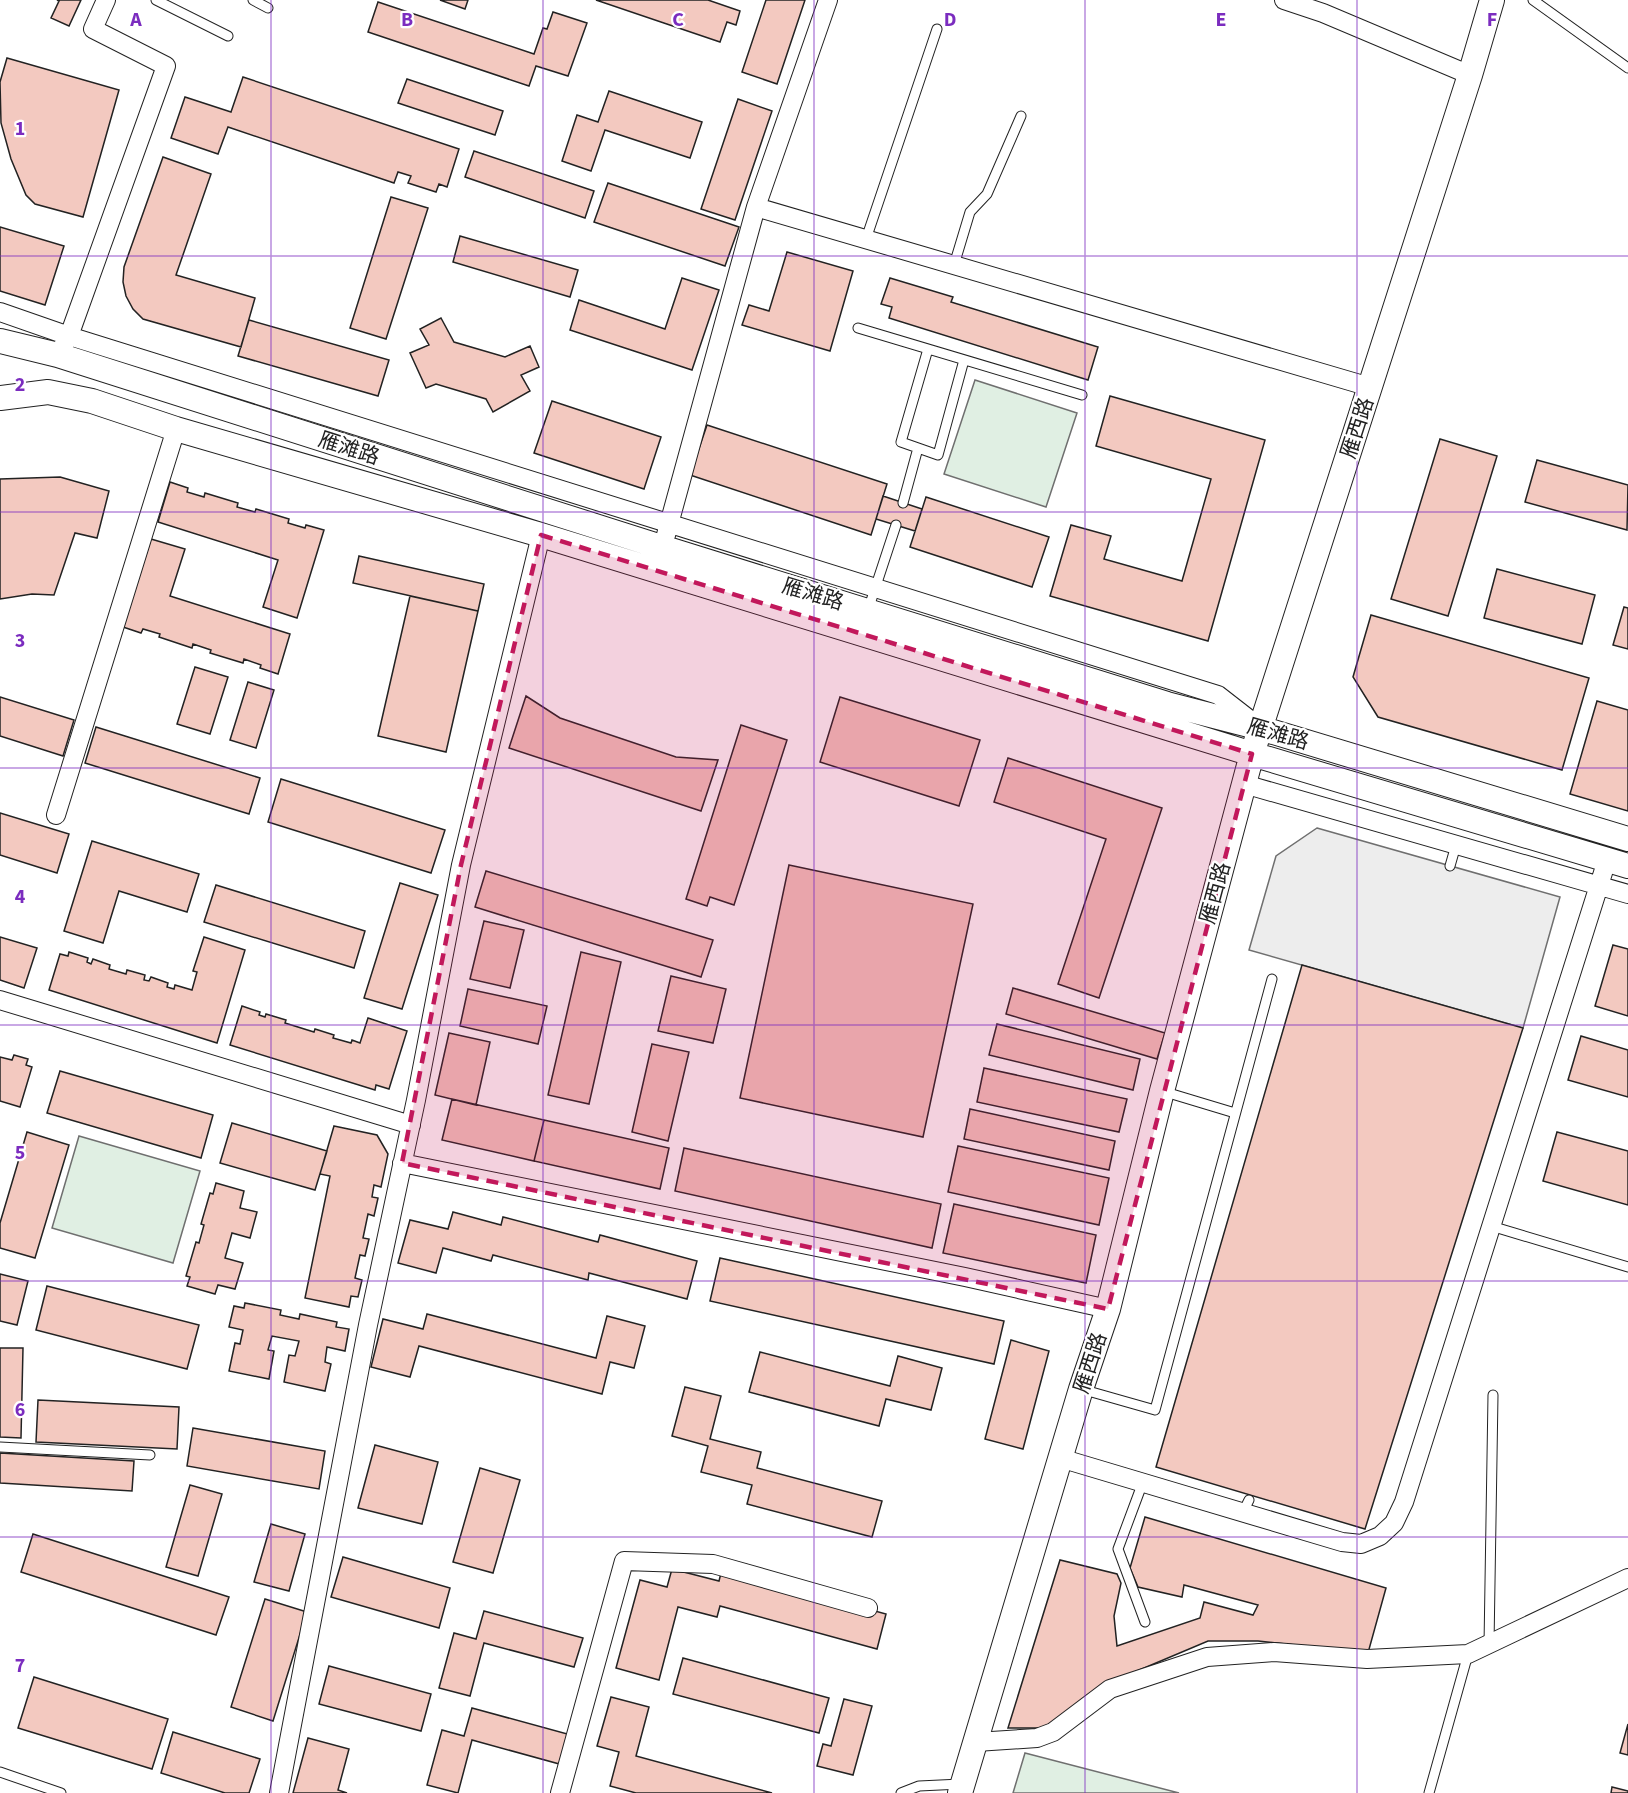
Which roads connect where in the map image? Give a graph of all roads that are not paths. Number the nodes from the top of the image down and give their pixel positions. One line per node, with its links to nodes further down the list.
1 (106, 0): 20 (street)
2 (156, 0): 10 (lane)
3 (253, 0): 8 (lane)
4 (828, 0): 14 (street)
5 (1284, 0): 12 (street)
6 (1492, 0): 12 (main road, 雁西路)
7 (1533, 0): 11 (lane)
8 (268, 8)
9 (937, 29): 15 (lane)
10 (228, 36)
11 (1628, 68)
12 (1470, 75): 23 (main road, 雁西路)
13 (1021, 116): 16 (lane)
14 (756, 207): 15 (street); 29 (street)
15 (866, 239): 16 (street)
16 (954, 265): 23 (street)
17 (0, 312): 20 (street)
18 (858, 328): 21 (lane)
19 (0, 341): 20 (main road, 雁滩路)
20 (64, 346): 29 (street); 32 (main road, 雁滩路)
21 (928, 349): 22 (lane); 27 (lane)
22 (964, 360): 24 (lane); 27 (lane)
23 (1370, 387): 35 (main road, 雁西路)
24 (1082, 395)
25 (0, 398): 26 (main road, 雁滩路)
26 (176, 429): 31 (main road, 雁滩路); 38 (street)
27 (918, 448): 28 (lane)
28 (903, 503)
29 (669, 525): 32 (street); 33 (street)
30 (896, 525): 33 (lane)
31 (541, 535): 32 (main road, 雁滩路); 49 (street)
32 (657, 559): 34 (main road, 雁滩路)
33 (876, 587): 34 (lane); 35 (street)
34 (864, 621): 35 (main road, 雁滩路); 36 (main road, 雁滩路)
35 (1260, 728): 36 (main road, 雁西路); 39 (main road, 雁滩路)
36 (1252, 754): 37 (main road, 雁西路); 41 (main road, 雁滩路)
37 (1244, 784): 40 (street); 47 (main road, 雁西路)
38 (56, 815)
39 (1628, 839)
40 (1456, 845): 42 (lane); 43 (street)
41 (1618, 863): 43 (street)
42 (1450, 866)
43 (1598, 885): 44 (street); 51 (street)
44 (1628, 894)
45 (1272, 979): 48 (lane)
46 (0, 1000): 49 (street)
47 (1162, 1091): 48 (lane); 53 (main road, 雁西路)
48 (1235, 1113): 54 (lane)
49 (411, 1125): 50 (street)
50 (402, 1163): 53 (street); 69 (street)
51 (1491, 1226): 52 (lane); 59 (street)
52 (1628, 1268)
53 (1108, 1309): 54 (main road, 雁西路)
54 (1081, 1389): 58 (main road, 雁西路)
55 (1492, 1395): 63 (lane)
56 (0, 1447): 57 (lane)
57 (150, 1455)
58 (1060, 1458): 59 (street); 65 (main road, 雁西路)
59 (1143, 1482): 62 (lane)
60 (1628, 1578): 63 (street)
61 (868, 1608): 70 (street)
62 (1145, 1622)
63 (1489, 1645): 64 (street)
64 (1468, 1654): 65 (street); 72 (lane)
65 (976, 1742): 67 (main road, 雁西路)
66 (0, 1772): 68 (lane)
67 (962, 1788): 71 (lane)
68 (62, 1793)
69 (279, 1793)
70 (560, 1793)
71 (902, 1793)
72 (1429, 1793)

